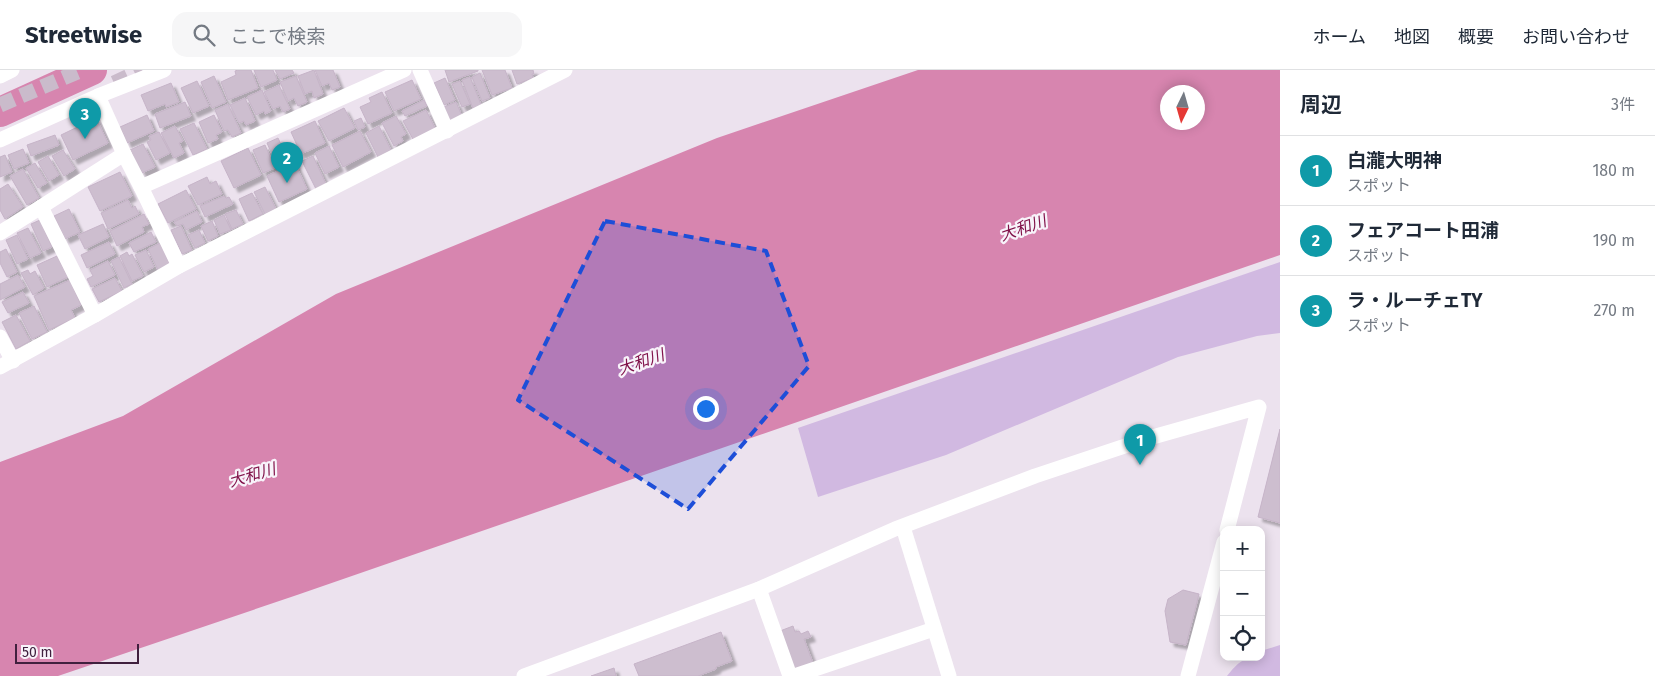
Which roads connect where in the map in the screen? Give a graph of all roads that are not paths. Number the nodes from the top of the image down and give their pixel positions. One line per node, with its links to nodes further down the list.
1 (12, 70): 6 (street)
2 (164, 70): 8 (street)
3 (404, 70): 12 (street)
4 (420, 70): 9 (street)
5 (565, 70): 7 (street)
6 (0, 76)
7 (542, 76): 9 (street)
8 (98, 96): 10 (street); 11 (street)
9 (447, 131): 15 (street)
10 (0, 140)
11 (124, 154): 12 (street); 13 (street)
12 (141, 187): 15 (street)
13 (41, 207): 14 (street); 16 (street)
14 (0, 233)
15 (179, 266): 16 (street)
16 (95, 315): 18 (street)
17 (0, 337): 18 (street)
18 (6, 364)
19 (1228, 526): 20 (street)
20 (903, 527): 22 (street); 23 (street)
21 (1220, 557): 28 (street)
22 (759, 589): 24 (street); 25 (street)
23 (934, 629): 26 (street); 27 (street)
24 (524, 676)
25 (790, 676)
26 (794, 676)
27 (949, 676)
28 (1188, 676)

